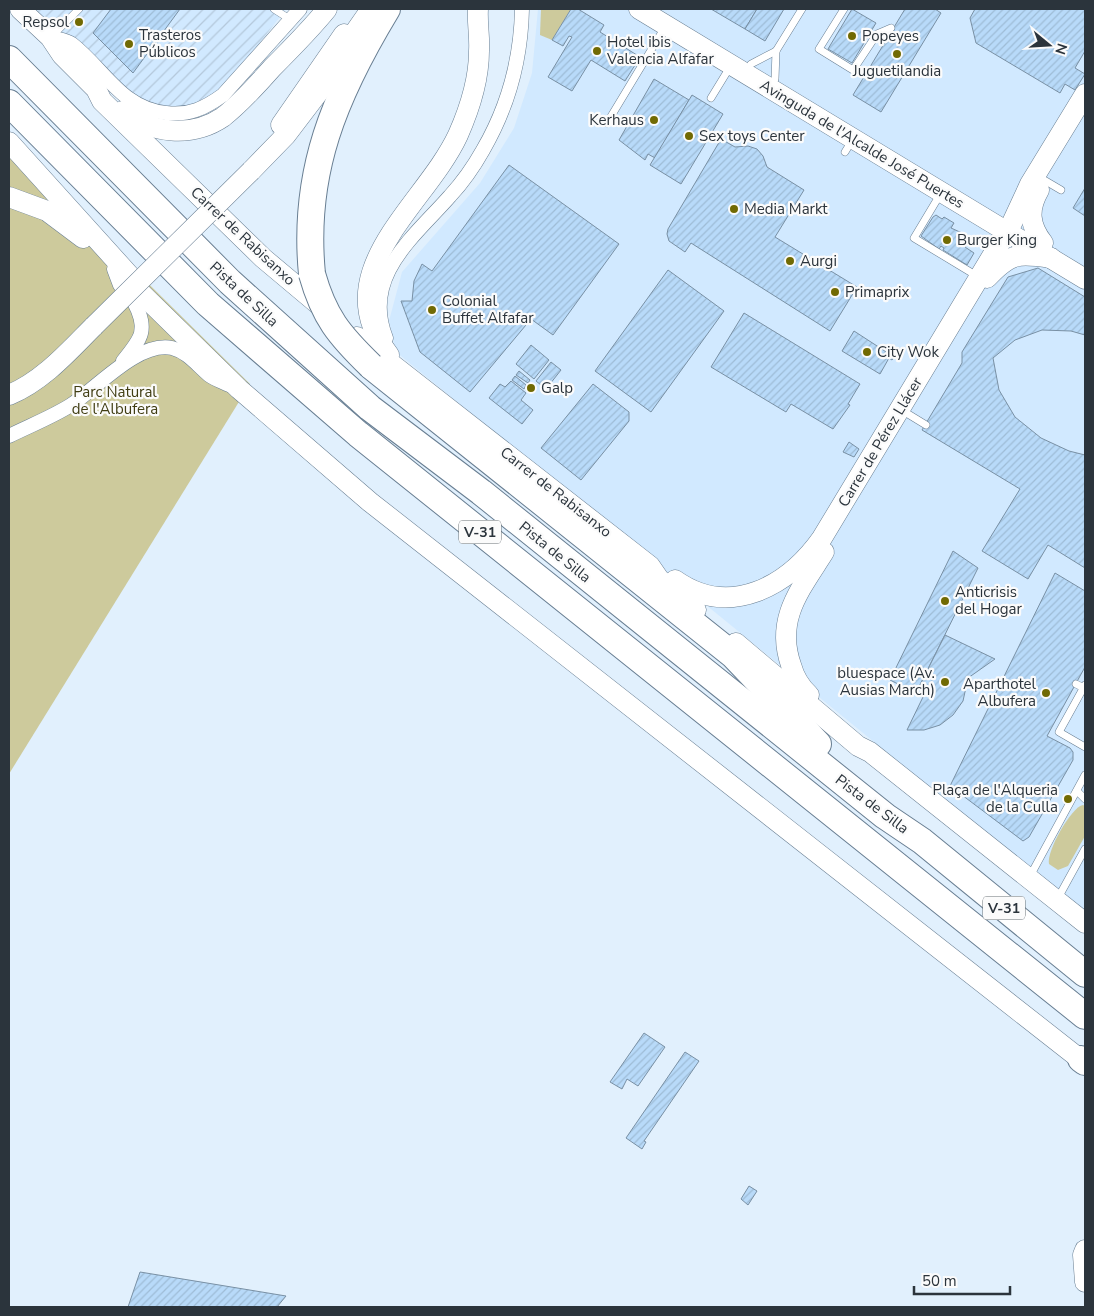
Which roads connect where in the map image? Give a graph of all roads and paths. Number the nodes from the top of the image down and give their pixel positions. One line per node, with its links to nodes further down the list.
1 (20, 9): 17 (street, Carrer de Rabisanxo)
2 (78, 9): 17 (lane)
3 (274, 9): 14 (lane)
4 (327, 9): 23 (street)
5 (360, 9): 29 (street)
6 (371, 9): 29 (street)
7 (379, 9): 31 (street)
8 (386, 9): 55 (highway, bridge)
9 (478, 9): 40 (street)
10 (522, 9): 40 (street)
11 (640, 9): 15 (street, Avinguda de l'Alcalde José Puertes)
12 (802, 9): 18 (lane)
13 (844, 9): 16 (lane)
14 (297, 12): 17 (street, Carrer de Rabisanxo)
15 (664, 17): 20 (street, Avinguda de l'Alcalde José Puertes); 21 (street, Avinguda de l'Alcalde José Puertes); 28 (lane)
16 (891, 28)
17 (50, 37): 23 (street, Carrer de Rabisanxo)
18 (776, 51): 21 (lane); 22 (lane)
19 (9, 59): 55 (highway, Pista de Silla / V-31)
20 (731, 64): 25 (lane); 32 (street, Avinguda de l'Alcalde José Puertes)
21 (751, 64): 22 (street, Avinguda de l'Alcalde José Puertes)
22 (775, 79): 34 (street, Avinguda de l'Alcalde José Puertes)
23 (96, 89): 40 (street, Carrer de Rabisanxo)
24 (1085, 94): 34 (street, Carrer de Pérez Llácer)
25 (711, 98)
26 (9, 103): 61 (highway, Pista de Silla / V-31)
27 (1085, 113): 35 (street)
28 (607, 124)
29 (275, 137): 31 (street)
30 (9, 142): 33 (street)
31 (251, 171): 43 (street, bridge)
32 (942, 192): 34 (street, Avinguda de l'Alcalde José Puertes); 37 (lane)
33 (9, 197)
34 (1009, 227): 35 (street, Avinguda de l'Alcalde José Puertes); 37 (street, Carrer de Pérez Llácer)
35 (1047, 250): 36 (street, Avinguda de l'Alcalde José Puertes); 38 (street, Avinguda de l'Alcalde José Puertes); 44 (street, Carrer de Pérez Llácer)
36 (1085, 268)
37 (978, 277): 47 (street, Carrer de Pérez Llácer)
38 (1085, 279)
39 (138, 298): 41 (street); 42 (street)
40 (397, 367): 47 (street, Carrer de Rabisanxo)
41 (114, 371): 42 (street); 46 (street)
42 (239, 389): 62 (street)
43 (9, 395)
44 (908, 414): 45 (lane); 51 (street, Carrer de Pérez Llácer)
45 (926, 425)
46 (9, 436)
47 (650, 566): 51 (street, Carrer de Rabisanxo)
48 (1076, 684): 49 (lane)
49 (1084, 687): 50 (lane)
50 (1085, 747)
51 (870, 752): 57 (street, Carrer de Rabisanxo)
52 (1085, 775): 53 (lane)
53 (1076, 791): 54 (lane); 57 (lane)
54 (1085, 799)
55 (922, 841): 60 (highway, Pista de Silla / V-31)
56 (1085, 849): 58 (lane)
57 (1029, 878): 58 (street, Carrer de Rabisanxo)
58 (1057, 900): 59 (street, Carrer de Rabisanxo)
59 (1085, 923)
60 (1085, 974)
61 (1085, 1016)
62 (1084, 1061)
63 (1084, 1254): 64 (street)
64 (1085, 1282)

